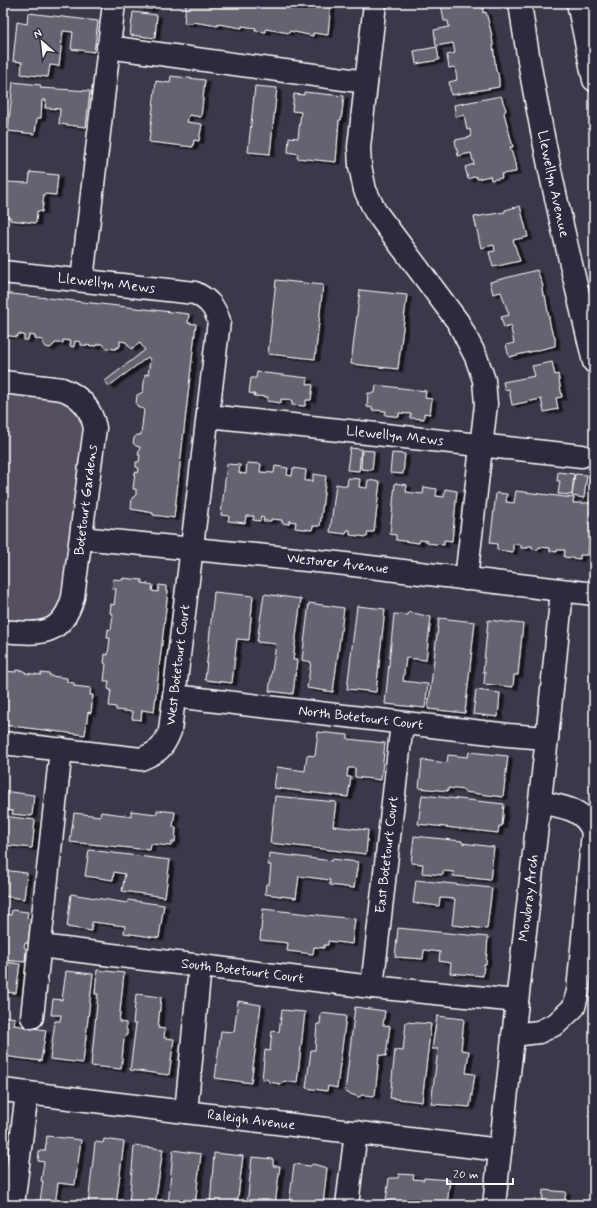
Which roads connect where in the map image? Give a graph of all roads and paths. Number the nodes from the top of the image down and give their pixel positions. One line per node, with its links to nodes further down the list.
1 (114, 3): 5 (street)
2 (375, 3): 7 (street)
3 (520, 3): 10 (street, Llewellyn Avenue)
4 (578, 3): 6 (street)
5 (108, 47): 7 (street); 9 (street)
6 (594, 80)
7 (366, 82): 13 (street)
8 (3, 272): 9 (street, Llewellyn Mews)
9 (82, 280): 12 (street, Llewellyn Mews)
10 (594, 362)
11 (3, 382): 15 (street, Botetourt Gardens)
12 (208, 416): 13 (street, Llewellyn Mews); 16 (street, Llewellyn Mews)
13 (481, 446): 14 (street, Llewellyn Mews); 17 (street)
14 (582, 456)
15 (82, 538): 16 (street, Westover Avenue); 20 (street, Botetourt Gardens)
16 (192, 548): 17 (street, Westover Avenue); 21 (street, West Botetourt Court)
17 (466, 579): 18 (street, Westover Avenue)
18 (562, 591): 19 (street, Westover Avenue); 23 (street, Mowbray Arch)
19 (594, 594)
20 (3, 631)
21 (174, 696): 22 (street, North Botetourt Court); 25 (street, West Botetourt Court)
22 (402, 723): 23 (street, North Botetourt Court); 29 (street, East Botetourt Court)
23 (547, 738): 26 (street, Mowbray Arch)
24 (3, 742): 25 (street, West Botetourt Court)
25 (61, 749): 27 (street)
26 (540, 802): 30 (street, Mowbray Arch); 32 (street)
27 (40, 946): 28 (street, South Botetourt Court); 31 (street)
28 (200, 966): 29 (street, South Botetourt Court); 35 (street)
29 (372, 987): 30 (street, South Botetourt Court)
30 (517, 1001): 32 (street, Mowbray Arch)
31 (32, 1017)
32 (513, 1035): 37 (street, Mowbray Arch)
33 (3, 1090): 34 (street, Raleigh Avenue)
34 (27, 1093): 35 (street, Raleigh Avenue); 38 (street)
35 (186, 1112): 36 (street, Raleigh Avenue)
36 (356, 1132): 37 (street, Raleigh Avenue); 39 (street)
37 (500, 1150): 40 (street, Mowbray Arch)
38 (13, 1205)
39 (347, 1205)
40 (494, 1205)

